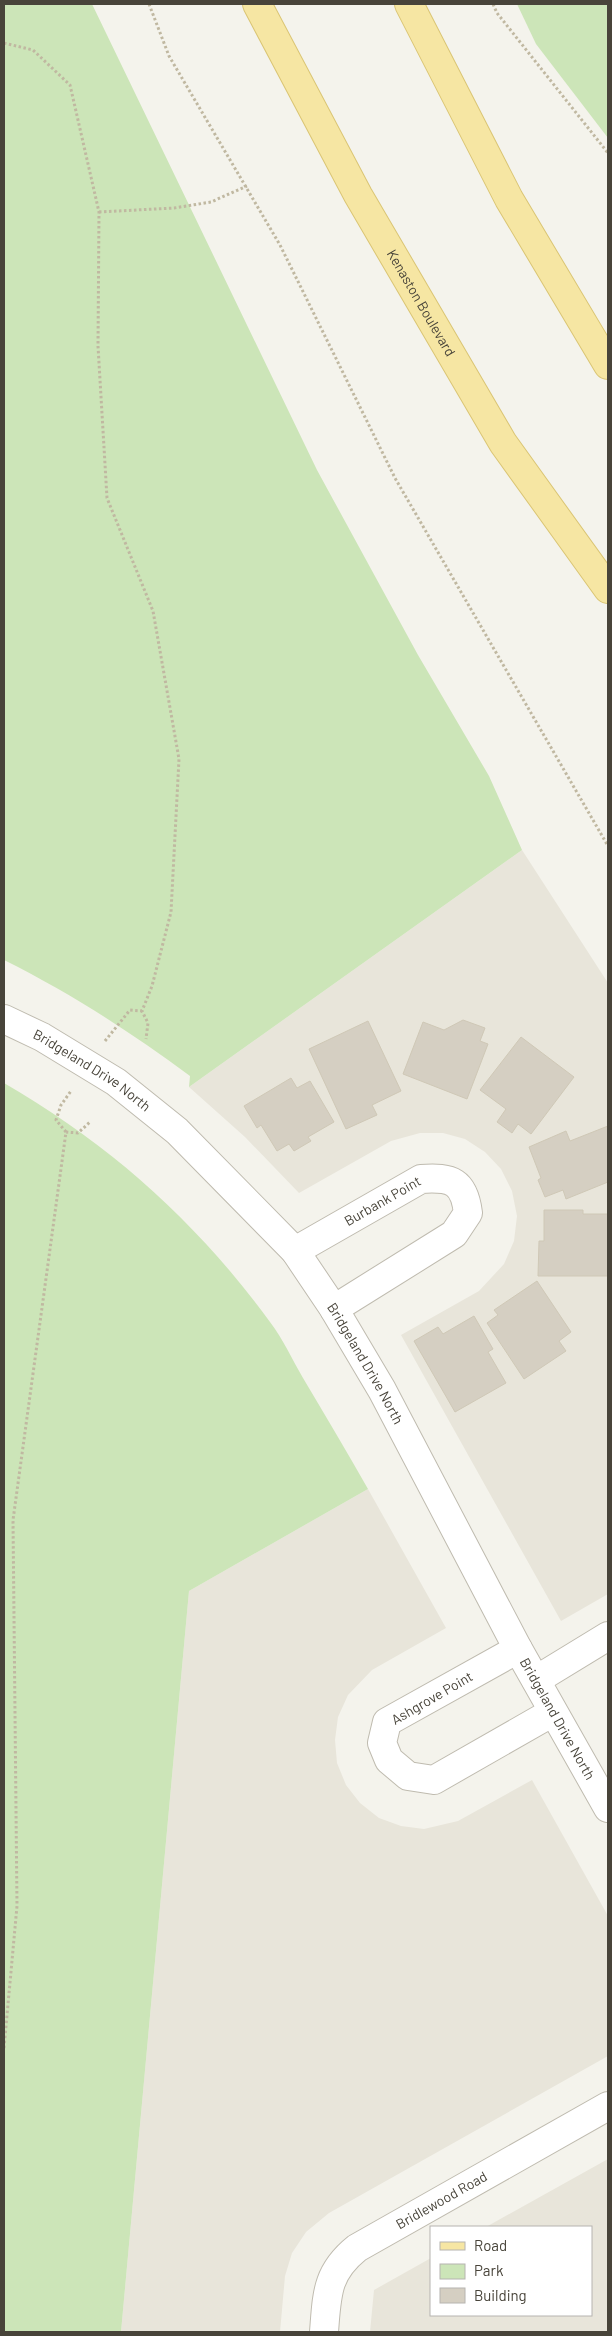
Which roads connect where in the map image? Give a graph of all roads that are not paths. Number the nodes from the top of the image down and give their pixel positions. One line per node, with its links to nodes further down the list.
1 (257, 4): 4 (main road, Kenaston Boulevard)
2 (409, 4): 3 (main road)
3 (608, 366)
4 (608, 589)
5 (4, 1019): 6 (street, Bridgeland Drive North)
6 (295, 1251): 7 (street, Bridgeland Drive North); 7 (street, Burbank Point)
7 (334, 1309): 9 (street, Bridgeland Drive North)
8 (608, 1636): 10 (street)
9 (518, 1649): 10 (street, Bridgeland Drive North); 11 (street, Ashgrove Point)
10 (536, 1680): 11 (street, Bridgeland Drive North)
11 (553, 1712): 12 (street, Bridgeland Drive North)
12 (608, 1808)
13 (608, 2106): 14 (street, Bridlewood Road)
14 (324, 2332)

